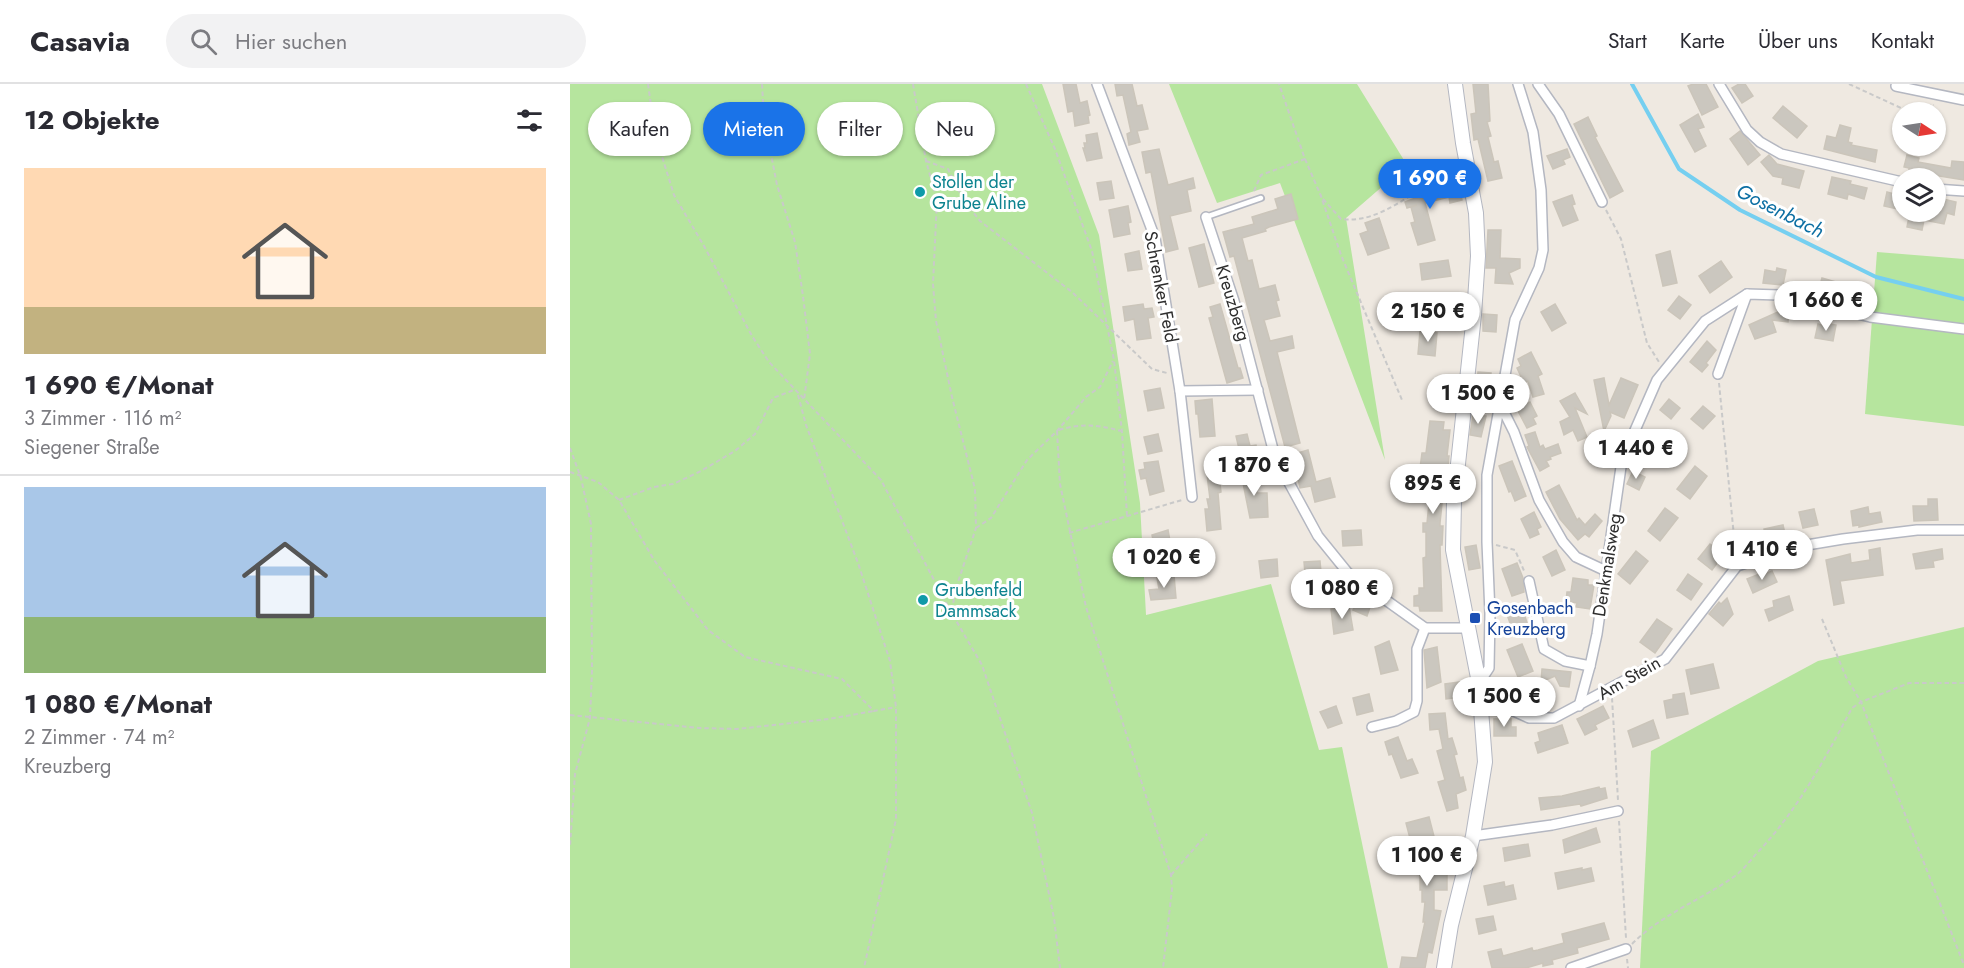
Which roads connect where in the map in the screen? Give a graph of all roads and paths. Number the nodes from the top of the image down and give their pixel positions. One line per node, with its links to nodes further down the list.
1 (648, 84): 33 (path)
2 (762, 84): 37 (path)
3 (913, 84): 16 (path)
4 (1026, 84): 27 (path)
5 (1097, 84): 32 (street, Schrenker Feld)
6 (1279, 84): 15 (path)
7 (1455, 84): 17 (main road)
8 (1518, 84): 39 (street)
9 (1538, 84): 24 (street)
10 (1719, 84): 18 (street)
11 (1849, 84): 13 (path)
12 (1896, 85): 13 (street)
13 (1949, 97): 14 (street)
14 (1964, 100)
15 (1305, 159): 21 (path); 23 (path)
16 (926, 160): 27 (path); 48 (path)
17 (1469, 176): 21 (path); 58 (main road)
18 (1892, 181)
19 (1946, 190): 20 (street)
20 (1964, 192)
21 (1321, 196): 38 (path)
22 (1261, 198): 23 (lane)
23 (1251, 201): 25 (lane)
24 (1602, 202): 30 (path)
25 (1206, 217): 34 (street, Kreuzberg)
26 (1747, 294): 28 (street); 30 (street, Denkmalsweg); 31 (street)
27 (1108, 328): 29 (path); 32 (path)
28 (1964, 328)
29 (1114, 360): 40 (path); 41 (path)
30 (1665, 370): 53 (street, Denkmalsweg)
31 (1718, 374): 52 (path)
32 (1178, 377): 35 (street, Schrenker Feld)
33 (794, 390): 36 (path); 46 (path)
34 (1258, 390): 35 (street); 57 (street, Kreuzberg)
35 (1180, 391): 45 (street, Schrenker Feld)
36 (798, 395): 37 (path); 64 (path)
37 (804, 400): 55 (path)
38 (1402, 400)
39 (1500, 404): 51 (street); 53 (street)
40 (1057, 431): 41 (path); 48 (path); 50 (path)
41 (1122, 432): 47 (path)
42 (570, 448): 44 (path)
43 (570, 472): 44 (path)
44 (580, 475): 46 (path); 68 (path)
45 (1187, 498): 47 (path)
46 (619, 500): 66 (path)
47 (1127, 516): 50 (path)
48 (976, 528): 55 (path)
49 (1964, 530): 52 (street)
50 (1069, 533): 74 (path)
51 (1487, 542): 54 (path); 60 (street)
52 (1737, 566): 62 (street, Am Stein)
53 (1606, 571): 59 (street, Denkmalsweg)
54 (1529, 581): 59 (street)
55 (951, 612): 78 (path)
56 (1822, 619): 63 (path)
57 (1425, 628): 58 (street); 69 (street)
58 (1469, 628): 60 (main road)
59 (1590, 666): 65 (street, Denkmalsweg)
60 (1479, 683): 65 (street, Am Stein); 72 (main road)
61 (1964, 683): 63 (path)
62 (1611, 689): 65 (street, Am Stein); 70 (path)
63 (1861, 702): 75 (path); 76 (path)
64 (896, 706): 66 (path); 77 (path)
65 (1579, 706)
66 (874, 711): 68 (path)
67 (570, 715): 68 (path)
68 (590, 718): 73 (path)
69 (1372, 727)
70 (1618, 812): 72 (street); 75 (path)
71 (1207, 834): 74 (path)
72 (1473, 836): 80 (main road)
73 (570, 846)
74 (1171, 875): 79 (path)
75 (1626, 949): 81 (street); 82 (path)
76 (1963, 966)
77 (864, 968)
78 (1060, 968)
79 (1162, 968)
80 (1444, 968)
81 (1571, 968)
82 (1628, 968)

